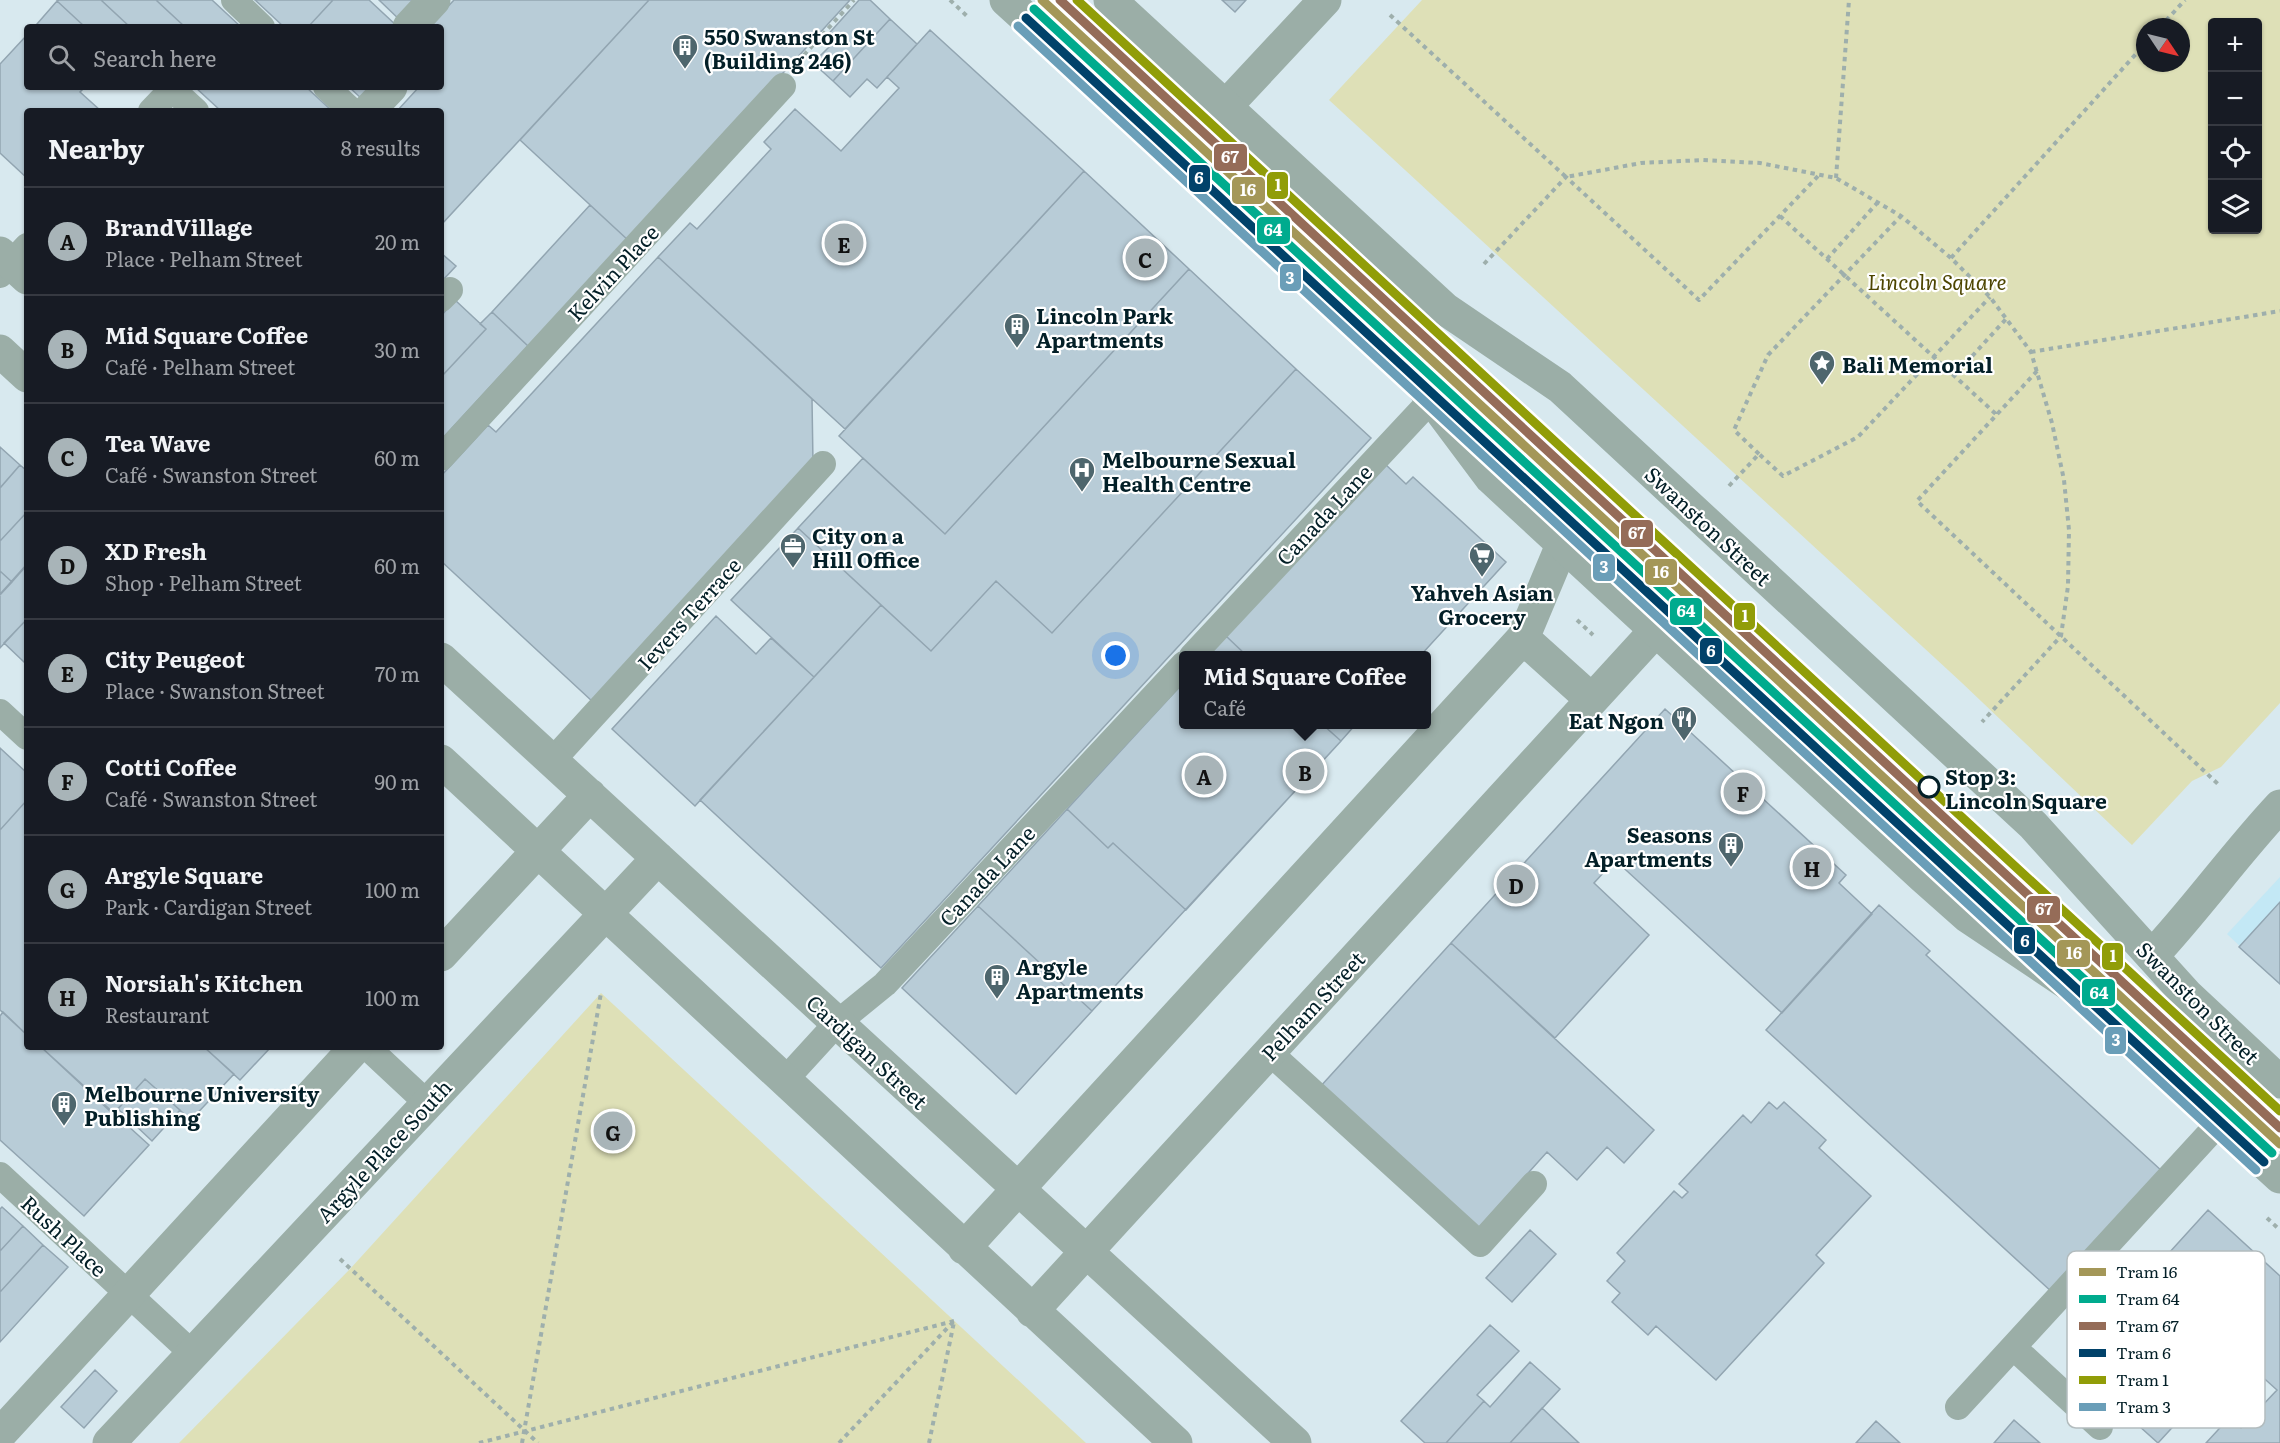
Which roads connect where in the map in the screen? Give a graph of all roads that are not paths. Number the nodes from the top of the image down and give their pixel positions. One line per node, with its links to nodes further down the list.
1 (234, 0): 6 (lane)
2 (434, 0): 7 (street)
3 (1006, 0): 20 (street)
4 (1110, 0): 13 (street, Swanston Street)
5 (1325, 0): 13 (street)
6 (259, 24)
7 (412, 24)
8 (783, 86): 21 (lane, Kelvin Place)
9 (171, 90): 14 (lane)
10 (173, 90): 15 (lane)
11 (330, 90): 16 (lane)
12 (388, 90): 17 (street)
13 (1226, 106): 40 (street, Swanston Street)
14 (154, 108)
15 (193, 108)
16 (349, 108)
17 (372, 108)
18 (0, 351): 19 (street)
19 (24, 373)
20 (1431, 400): 23 (street); 26 (lane, Canada Lane)
21 (444, 455)
22 (823, 464): 32 (lane, Ievers Terrace)
23 (1562, 545): 24 (street); 25 (street)
24 (1656, 630): 29 (street, Pelham Street); 48 (street)
25 (1523, 638): 29 (street); 52 (street)
26 (1197, 651)
27 (444, 661): 32 (street, Cardigan Street)
28 (1179, 669): 41 (lane, Canada Lane)
29 (1592, 700): 44 (street, Pelham Street)
30 (0, 712): 31 (lane)
31 (24, 734)
32 (552, 760): 34 (street, Cardigan Street)
33 (444, 764): 36 (street)
34 (590, 795): 36 (street); 37 (street, Cardigan Street)
35 (2280, 806): 40 (street)
36 (538, 851): 38 (street); 39 (street)
37 (658, 858): 38 (street, Argyle Place South); 41 (street, Cardigan Street)
38 (605, 914): 45 (street); 47 (street, Argyle Place South)
39 (444, 952)
40 (2152, 956): 46 (street, Swanston Street)
41 (837, 1023): 45 (lane, Canada Lane); 52 (street, Cardigan Street)
42 (353, 1050): 57 (street)
43 (370, 1050): 47 (lane)
44 (1269, 1052): 51 (lane); 54 (street, Pelham Street)
45 (784, 1081): 53 (street)
46 (2280, 1082)
47 (427, 1103): 60 (street, Argyle Place South)
48 (2220, 1122): 50 (street); 55 (lane)
49 (0, 1175): 57 (lane, Rush Place)
50 (2280, 1177)
51 (1534, 1184)
52 (1017, 1188): 53 (street); 54 (street, Cardigan Street)
53 (964, 1248): 58 (street)
54 (1086, 1251): 58 (street, Pelham Street); 66 (street, Cardigan Street)
55 (2101, 1251)
56 (2067, 1288): 59 (lane)
57 (129, 1295): 60 (lane, Rush Place); 63 (street)
58 (1032, 1311): 65 (street)
59 (2013, 1347): 61 (lane); 62 (lane)
60 (193, 1354): 64 (street, Argyle Place South)
61 (2067, 1397)
62 (1958, 1407)
63 (0, 1434)
64 (109, 1443)
65 (1176, 1443)
66 (1295, 1443)

